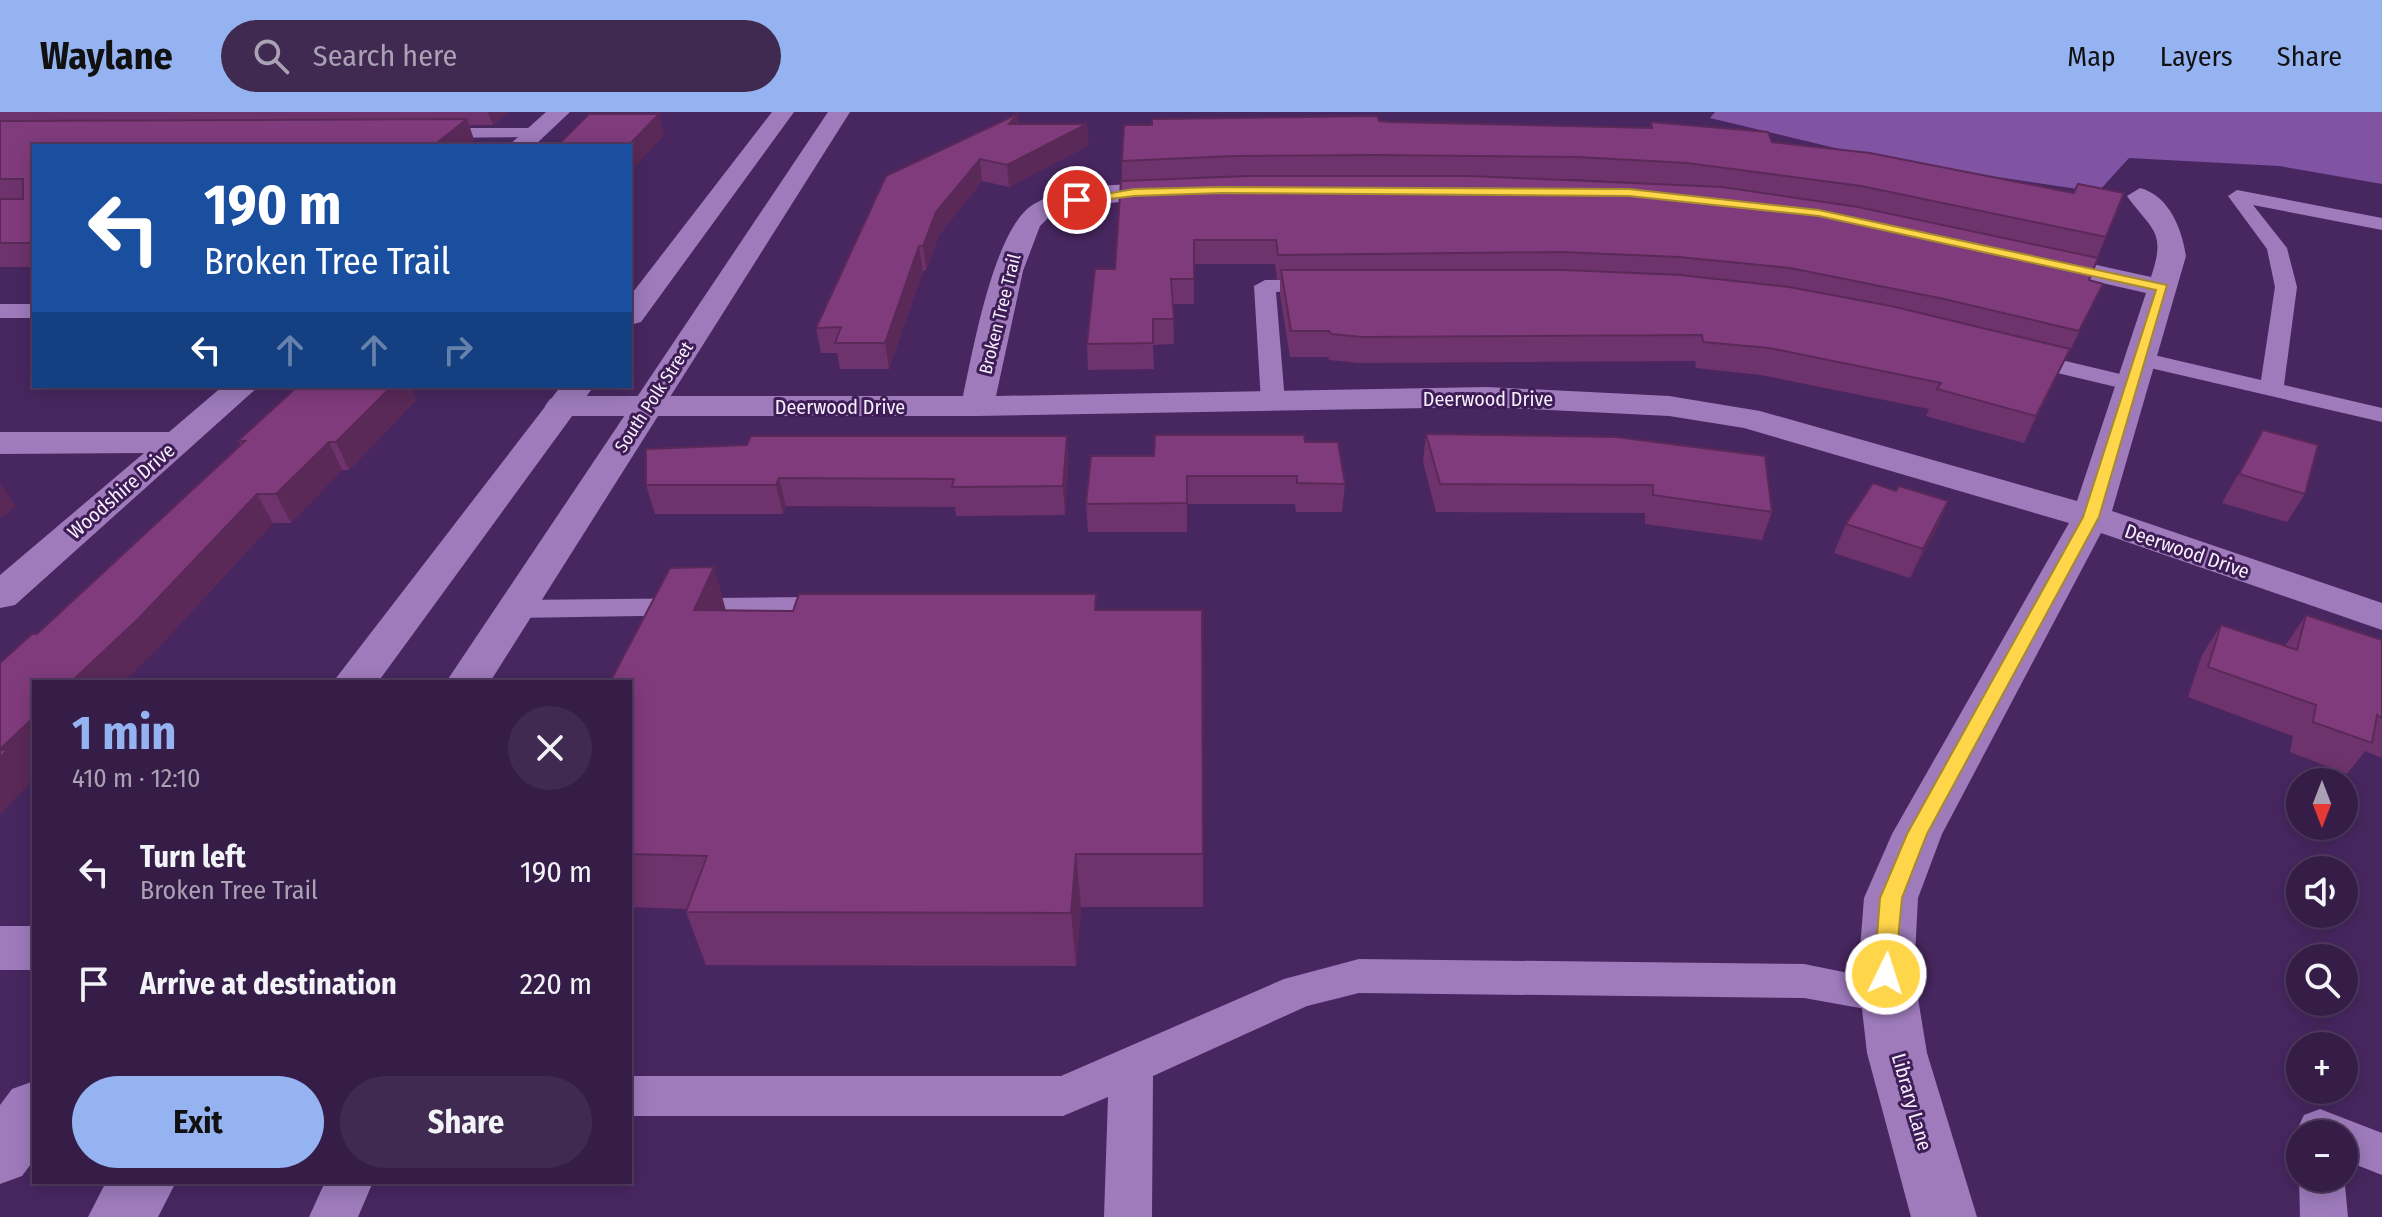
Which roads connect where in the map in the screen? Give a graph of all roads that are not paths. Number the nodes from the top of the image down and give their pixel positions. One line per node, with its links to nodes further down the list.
1 (559, 112): 5 (street)
2 (783, 112): 14 (street)
3 (839, 112): 22 (street, South Polk Street)
4 (405, 133): 5 (lane)
5 (528, 139)
6 (1207, 191): 21 (street, Broken Tree Trail)
7 (2140, 196): 11 (street, Library Lane)
8 (2382, 224): 18 (lane)
9 (2013, 255): 11 (street)
10 (1344, 285): 20 (lane)
11 (2163, 288): 16 (street, Library Lane)
12 (0, 311): 13 (lane)
13 (32, 311)
14 (632, 313)
15 (1998, 351): 16 (lane)
16 (2137, 371): 18 (lane); 26 (street, Library Lane)
17 (241, 388): 24 (street, Woodshire Drive)
18 (2272, 388): 23 (lane)
19 (570, 396): 22 (street, Deerwood Drive); 31 (street)
20 (1273, 402): 21 (street, Deerwood Drive); 26 (street, Deerwood Drive)
21 (977, 406): 22 (street, Deerwood Drive)
22 (647, 408): 29 (street, South Polk Street)
23 (2382, 415)
24 (178, 442): 25 (street); 27 (street, Woodshire Drive)
25 (0, 443)
26 (2091, 517): 30 (street, Deerwood Drive); 35 (street, Library Lane)
27 (0, 596)
28 (810, 606): 29 (lane)
29 (516, 609): 32 (street, South Polk Street)
30 (2382, 617)
31 (357, 680)
32 (469, 680)
33 (0, 948): 34 (street)
34 (32, 948)
35 (1888, 996): 36 (lane); 48 (street, Library Lane)
36 (1131, 1066): 37 (lane); 47 (lane)
37 (632, 1096)
38 (32, 1112): 41 (street)
39 (2358, 1145): 40 (lane)
40 (2382, 1154)
41 (0, 1155)
42 (143, 1184): 45 (street)
43 (349, 1184): 46 (lane)
44 (2323, 1192): 49 (lane)
45 (121, 1217)
46 (333, 1217)
47 (1128, 1217)
48 (1944, 1217)
49 (2324, 1217)

